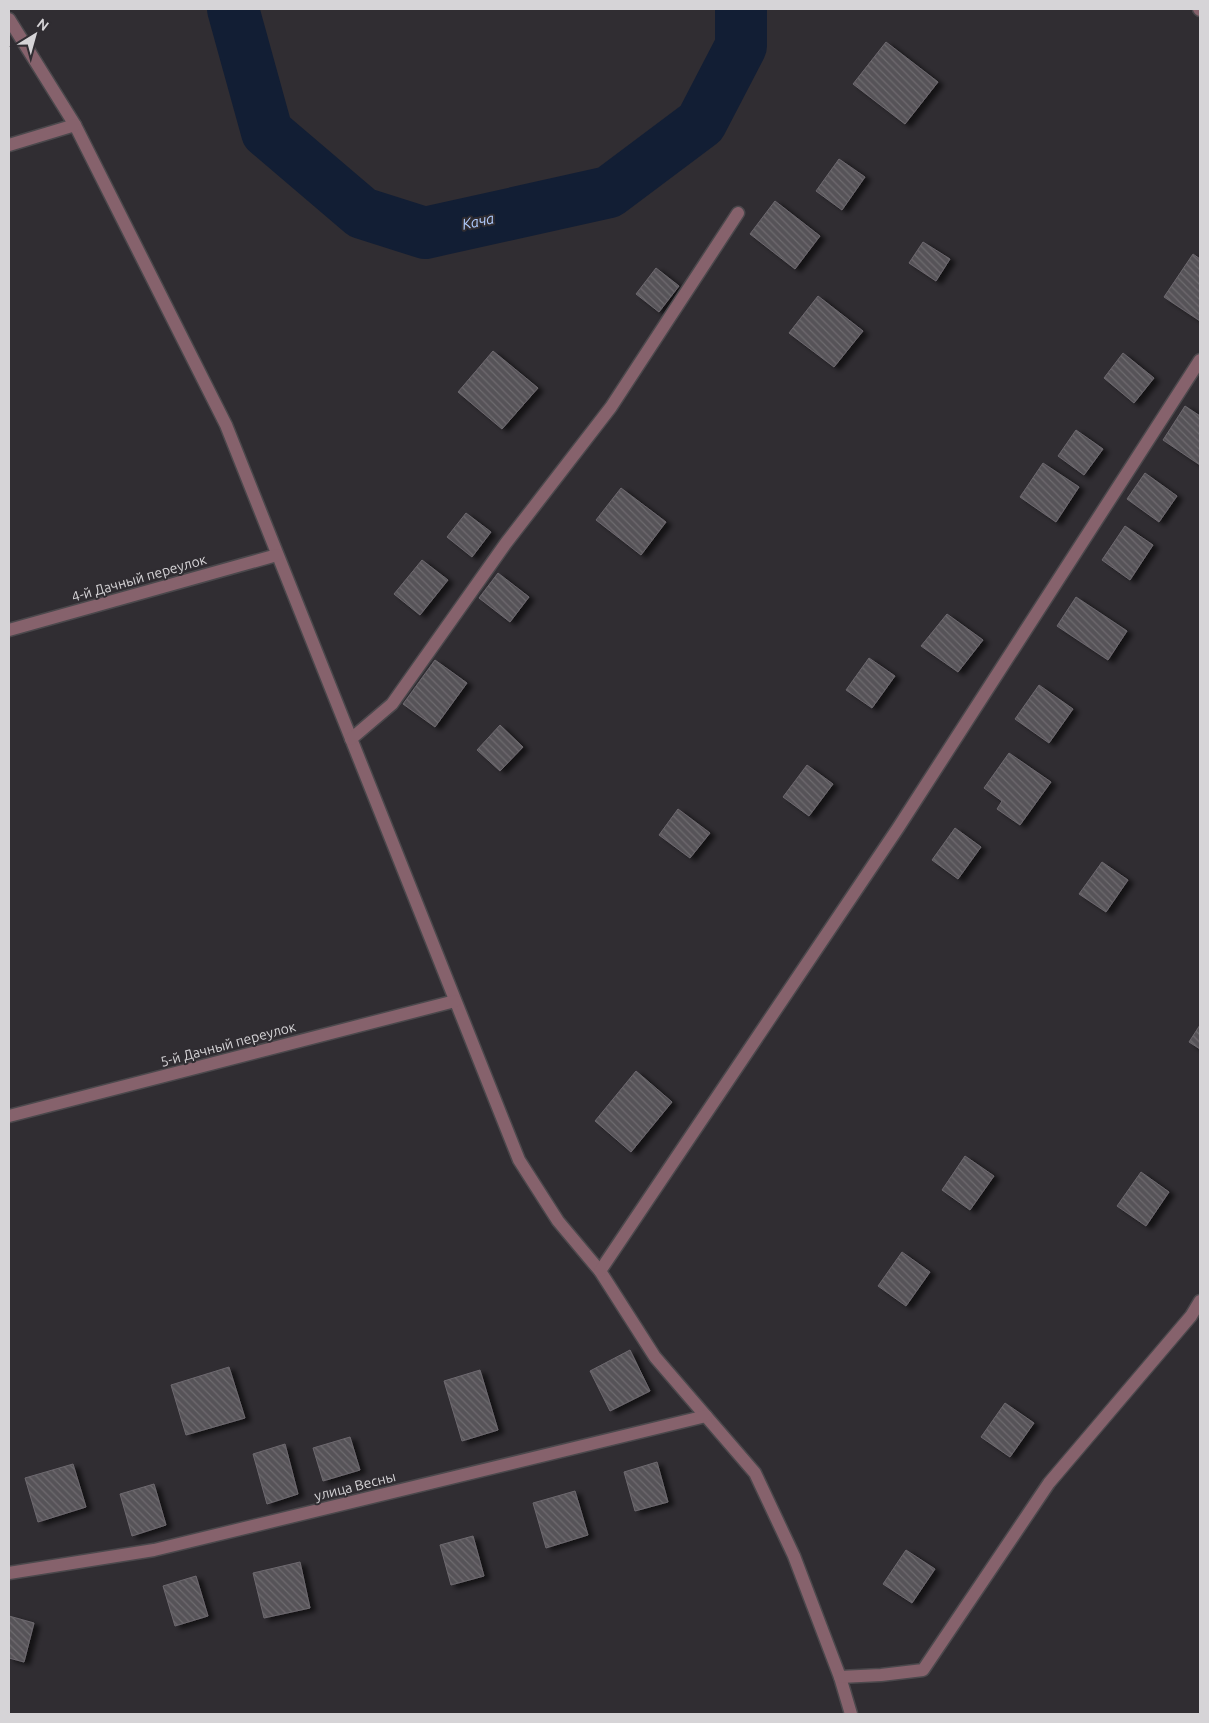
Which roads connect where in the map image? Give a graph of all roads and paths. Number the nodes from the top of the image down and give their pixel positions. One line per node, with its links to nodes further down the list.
1 (9, 18): 2 (street)
2 (75, 124): 3 (street); 6 (street)
3 (9, 145)
4 (738, 213): 8 (street)
5 (1200, 360): 11 (street)
6 (277, 555): 7 (street, 4-й Дачный переулок); 8 (street)
7 (9, 630)
8 (351, 739): 9 (street)
9 (455, 1001): 10 (street, 5-й Дачный переулок); 11 (street)
10 (9, 1116)
11 (600, 1271): 13 (street)
12 (1200, 1301): 15 (street)
13 (706, 1416): 14 (street, улица Весны); 15 (street)
14 (9, 1573)
15 (840, 1677): 16 (street)
16 (851, 1714)

